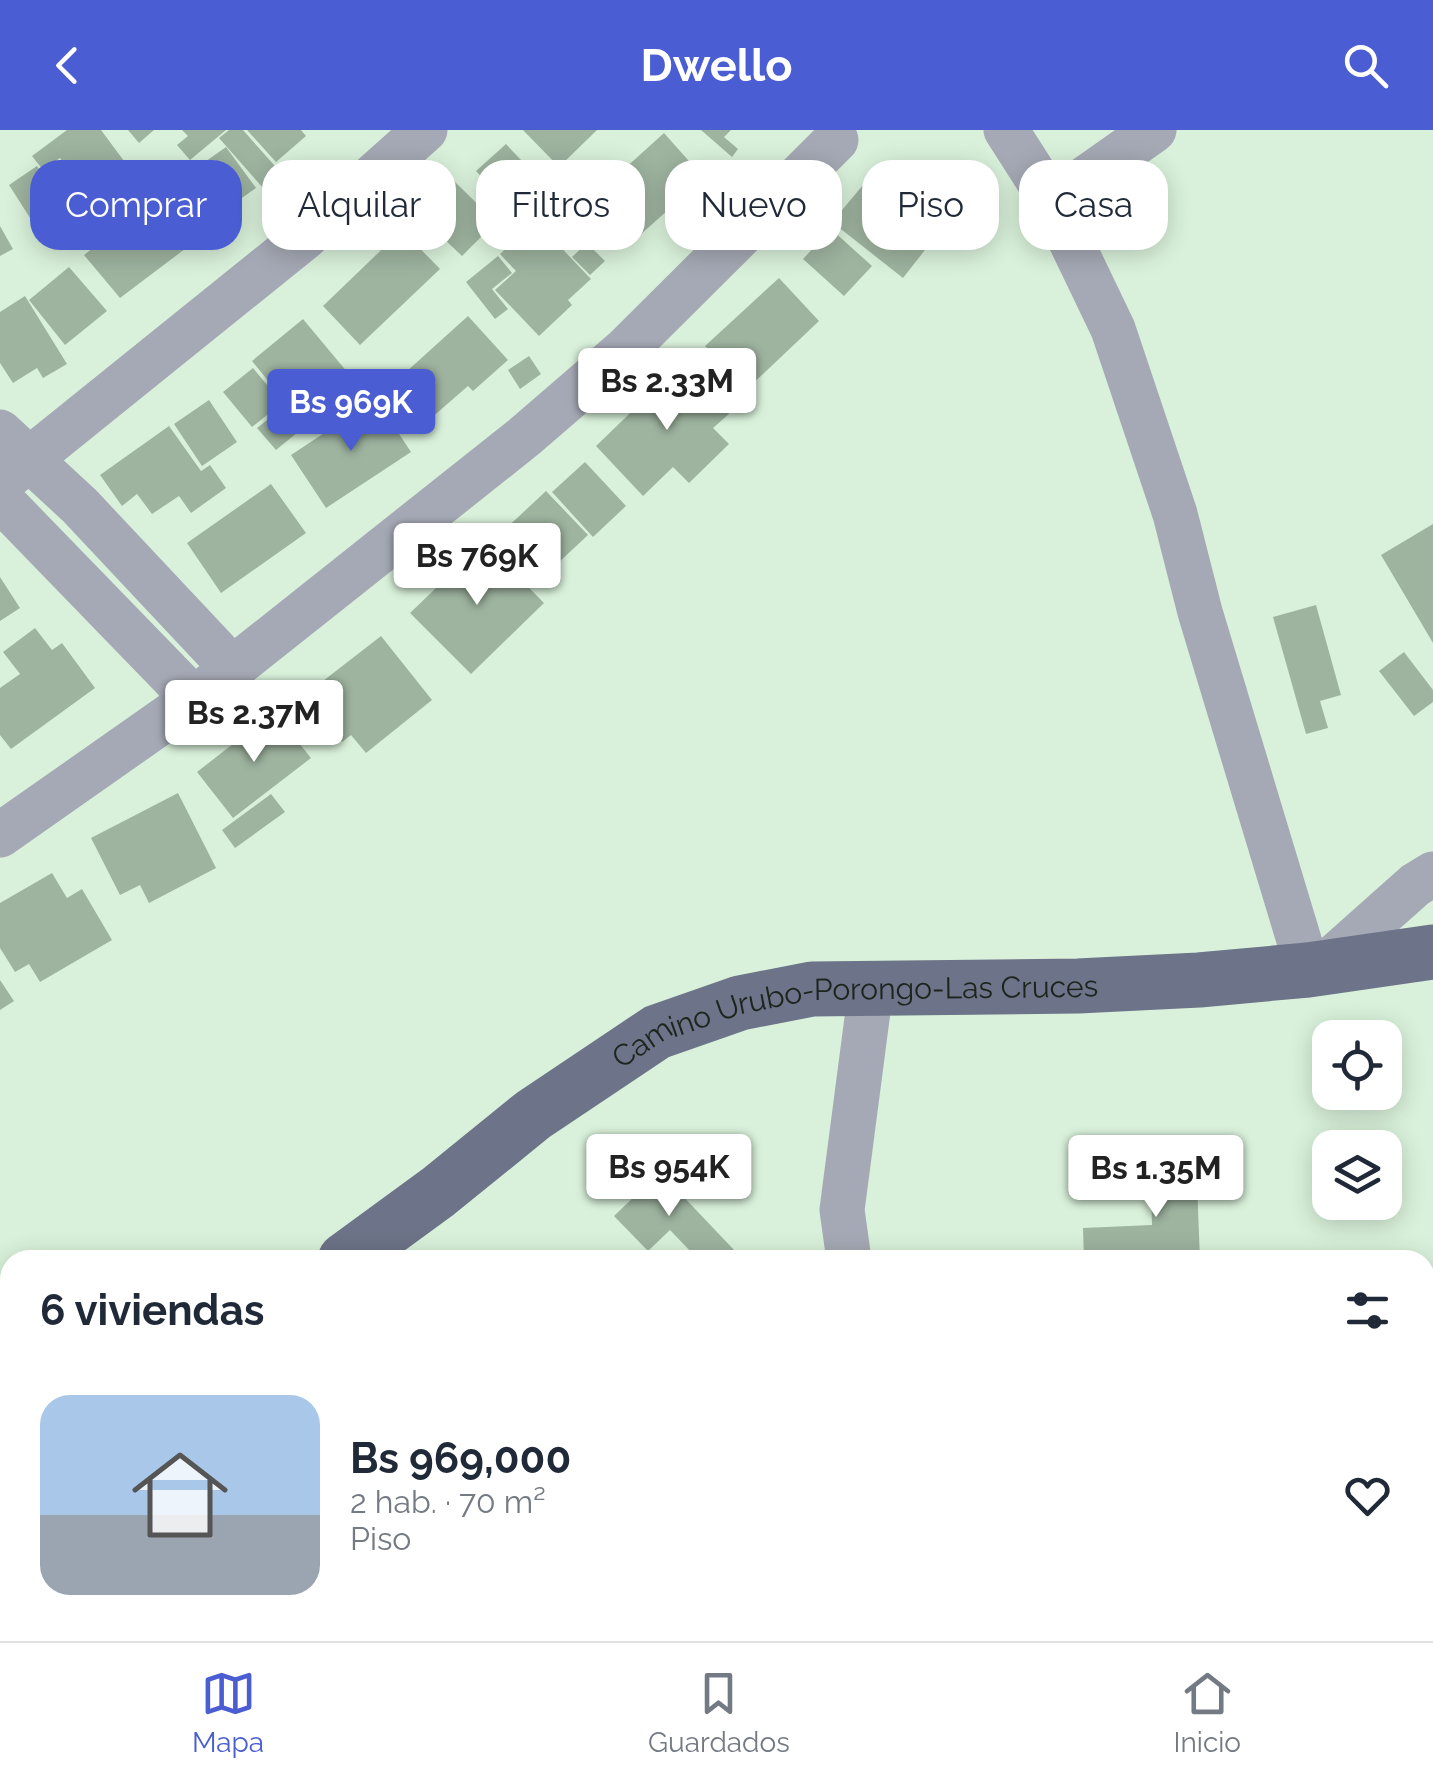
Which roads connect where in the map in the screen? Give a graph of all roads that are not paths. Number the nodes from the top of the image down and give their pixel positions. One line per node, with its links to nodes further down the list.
1 (426, 130): 8 (street)
2 (1006, 130): 5 (street)
3 (1154, 130): 6 (street)
4 (836, 140): 10 (street)
5 (1025, 160)
6 (1112, 160)
7 (1075, 250): 15 (street)
8 (10, 459): 10 (street)
9 (0, 499): 11 (street)
10 (233, 669): 11 (street)
11 (194, 699): 12 (street)
12 (0, 836)
13 (1433, 874): 15 (street)
14 (1433, 952): 15 (main road, Camino Urubo-Porongo-Las Cruces)
15 (1316, 968): 16 (main road, Camino Urubo-Porongo-Las Cruces)
16 (871, 988): 17 (main road, Camino Urubo-Porongo-Las Cruces); 18 (street)
17 (360, 1250)
18 (847, 1250)

